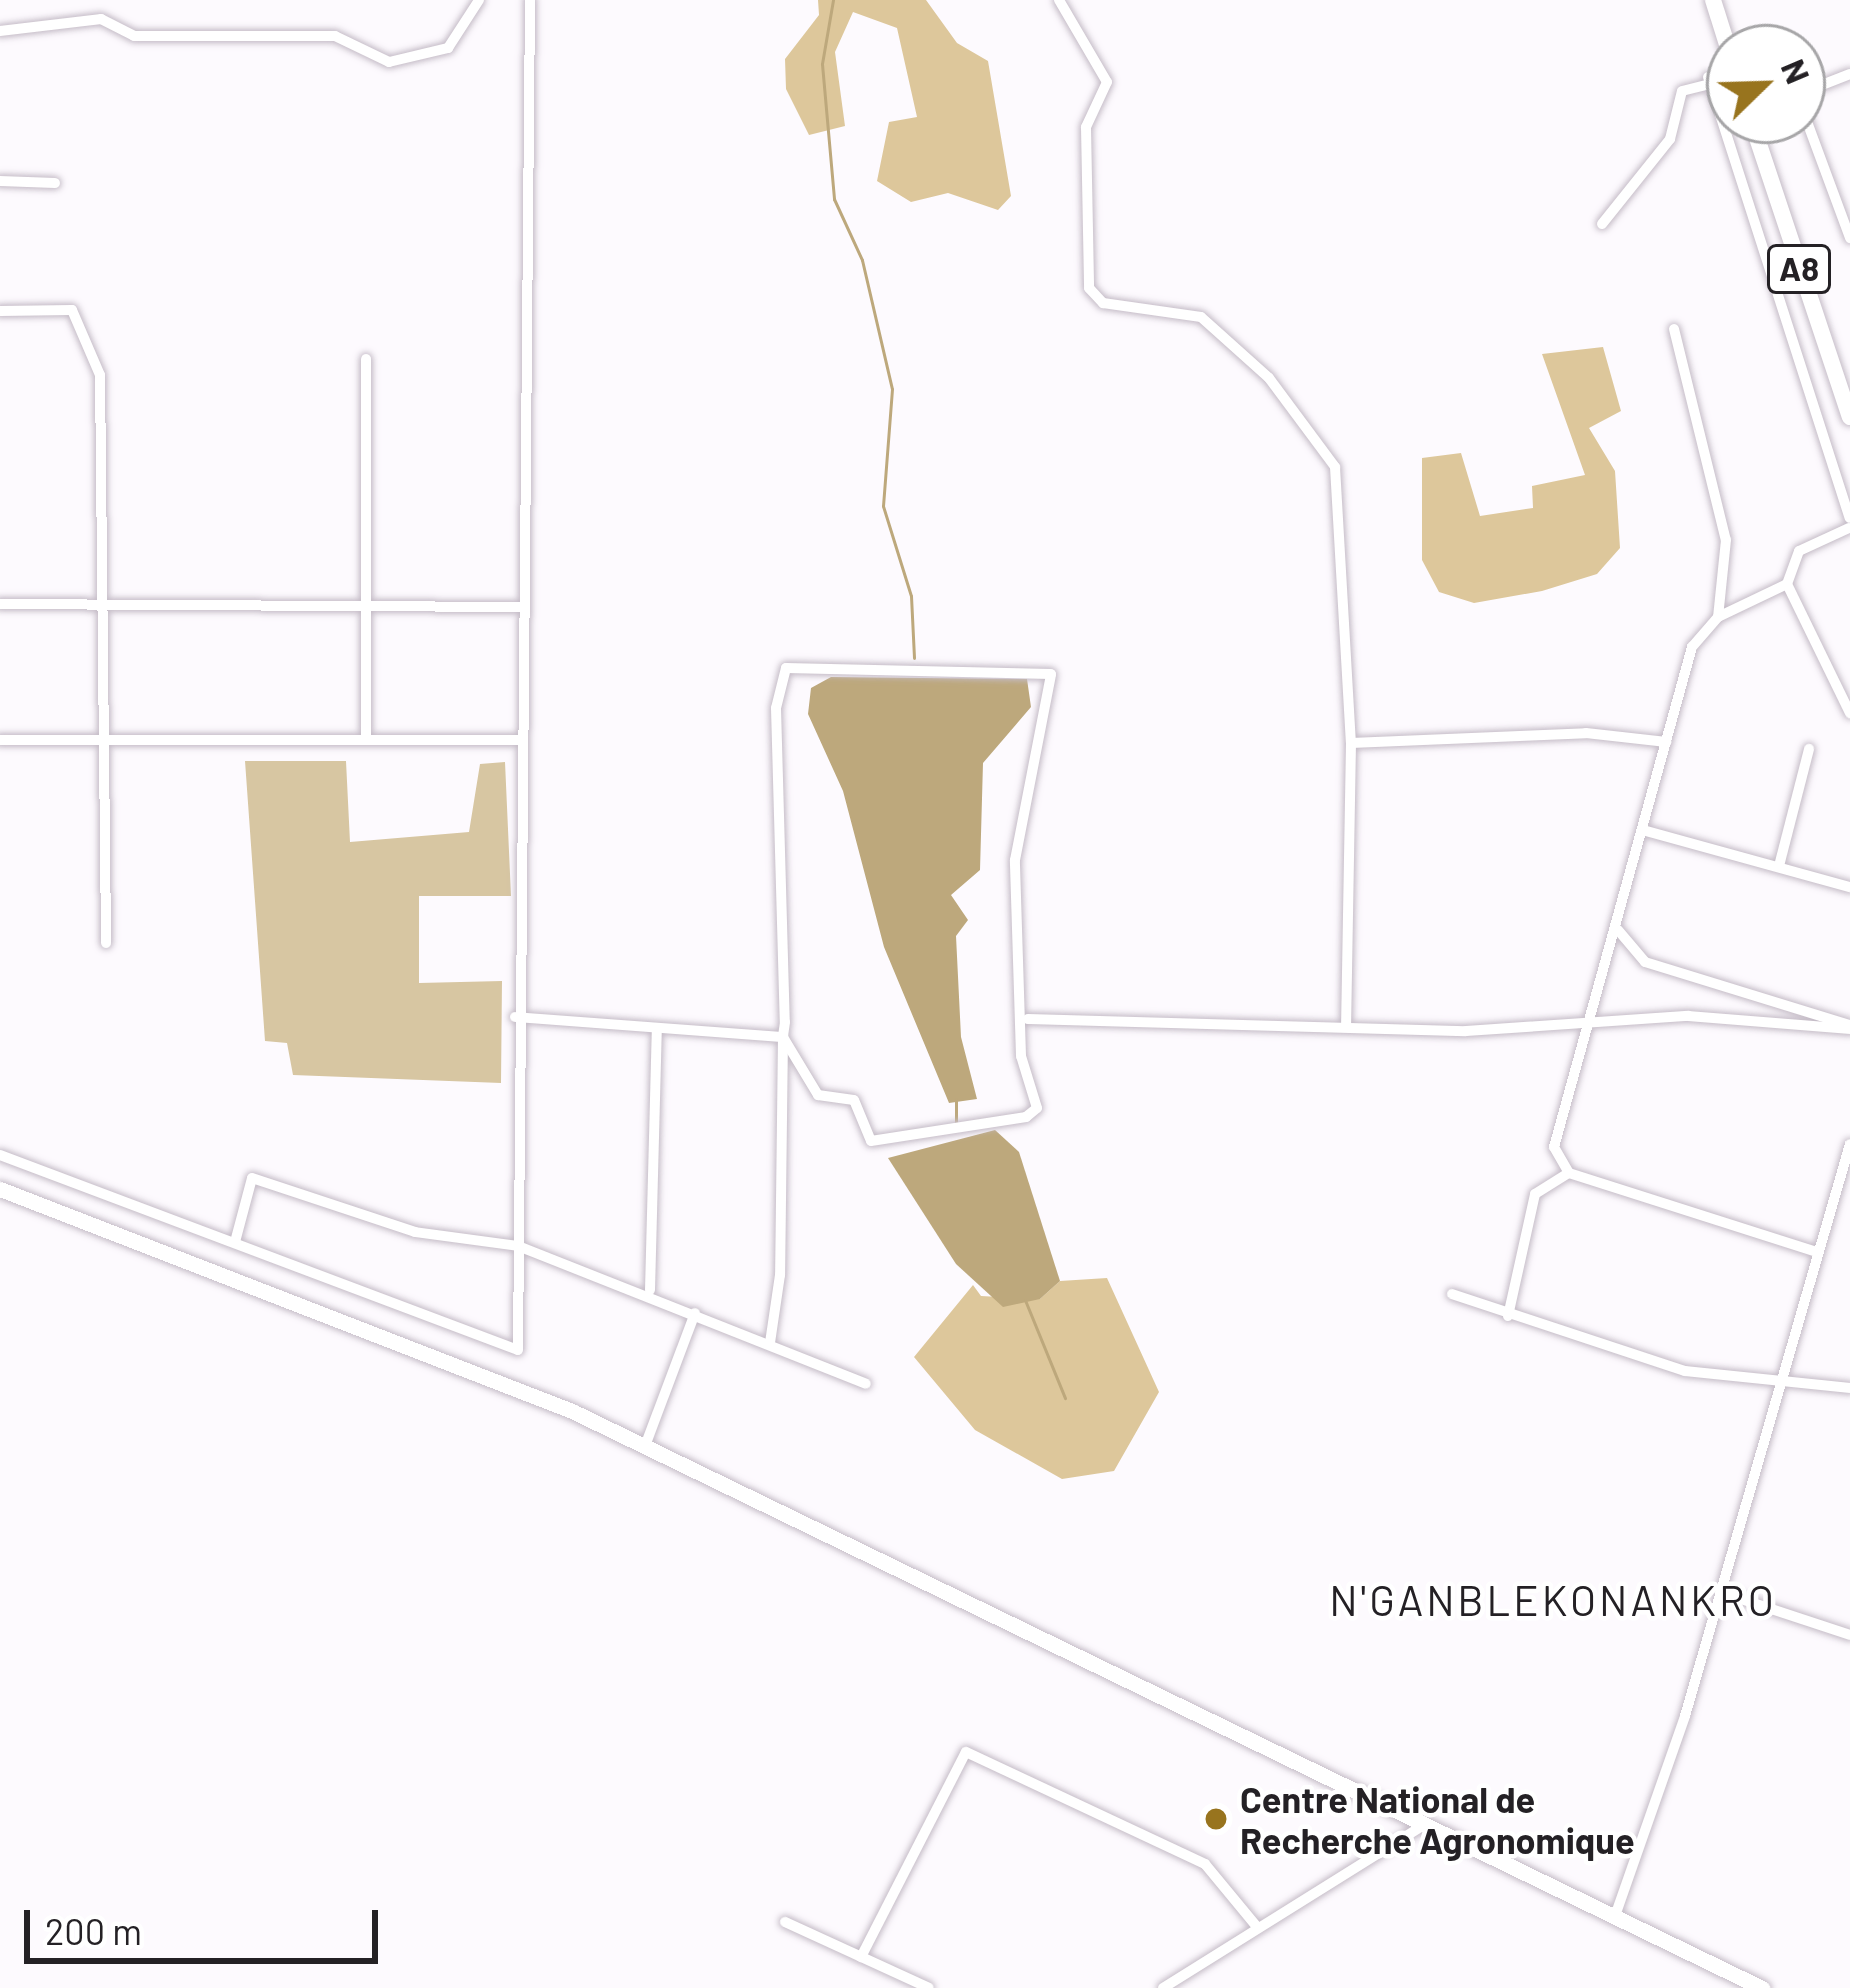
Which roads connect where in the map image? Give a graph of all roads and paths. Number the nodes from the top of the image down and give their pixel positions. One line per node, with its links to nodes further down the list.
1 (479, 0): 4 (street)
2 (530, 0): 22 (street)
3 (1059, 0): 30 (street)
4 (0, 31)
5 (1850, 74): 12 (street)
6 (1706, 78): 11 (street)
7 (1729, 144): 17 (street)
8 (1759, 144): 16 (main road, A8)
9 (0, 181): 10 (street)
10 (56, 183)
11 (1602, 224)
12 (1850, 238)
13 (0, 311): 20 (street)
14 (1674, 329): 23 (street)
15 (365, 359): 21 (street)
16 (1850, 417)
17 (1850, 524): 18 (street)
18 (1787, 584): 23 (street); 24 (street)
19 (0, 604): 20 (street)
20 (110, 604): 21 (street); 26 (street)
21 (369, 605): 22 (street); 27 (street)
22 (521, 607): 28 (street)
23 (1718, 617): 29 (street)
24 (1850, 713)
25 (0, 740): 26 (street)
26 (108, 740): 27 (street); 36 (street)
27 (367, 740): 28 (street)
28 (518, 740): 37 (street)
29 (1666, 742): 30 (street); 32 (street)
30 (1352, 743): 39 (street)
31 (1809, 749): 33 (street)
32 (1646, 831): 33 (street); 35 (street)
33 (1779, 866): 34 (street)
34 (1850, 887)
35 (1618, 922): 40 (street); 41 (street)
36 (106, 943)
37 (515, 1017): 42 (street); 49 (street)
38 (1028, 1019): 39 (street); 43 (street); 43 (street)
39 (1346, 1026): 40 (street)
40 (1587, 1026): 41 (street); 46 (street)
41 (1850, 1027)
42 (657, 1028): 43 (street); 51 (street)
43 (783, 1037): 55 (street)
44 (1850, 1144): 50 (street)
45 (0, 1155): 48 (street)
46 (1569, 1173): 50 (street); 54 (street)
47 (0, 1190): 59 (main road)
48 (235, 1242): 49 (street); 49 (street)
49 (518, 1246): 51 (street)
50 (1817, 1252): 56 (street)
51 (650, 1290): 53 (street)
52 (1452, 1294): 54 (street)
53 (695, 1313): 55 (street); 59 (street)
54 (1508, 1316): 56 (street)
55 (770, 1343): 57 (street)
56 (1780, 1376): 58 (street); 60 (street)
57 (866, 1384)
58 (1850, 1388)
59 (645, 1446): 62 (main road)
60 (1720, 1592): 61 (street); 63 (street)
61 (1850, 1635)
62 (1424, 1825): 63 (main road); 65 (street)
63 (1614, 1919): 69 (main road)
64 (785, 1922): 66 (street)
65 (1258, 1928): 66 (street); 68 (street)
66 (861, 1957): 67 (street)
67 (928, 1988)
68 (1163, 1988)
69 (1762, 1988)

